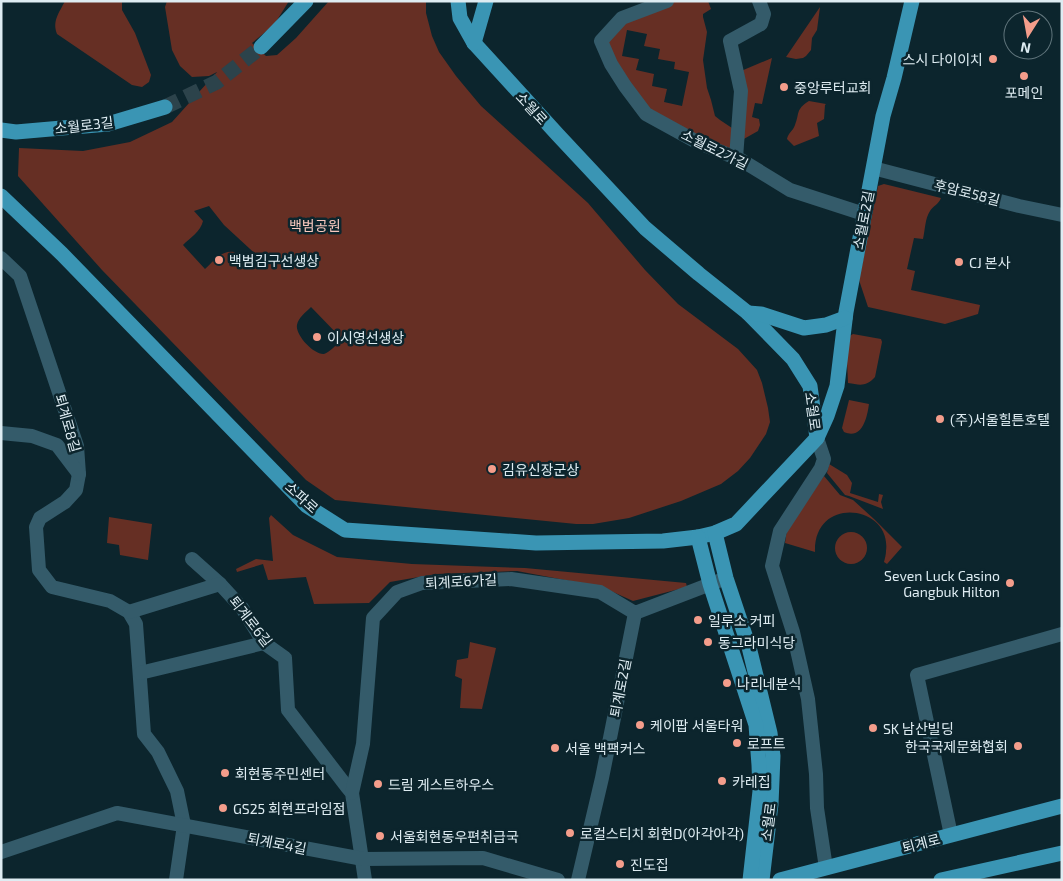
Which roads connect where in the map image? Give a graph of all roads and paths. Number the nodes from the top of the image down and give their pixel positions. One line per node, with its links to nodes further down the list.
1 (306, 1): 8 (main road)
2 (458, 1): 7 (main road, 소월로)
3 (486, 1): 7 (main road)
4 (667, 1): 12 (street, 소월로2가길)
5 (760, 1): 12 (street)
6 (912, 1): 13 (main road, 소월로2길)
7 (474, 43): 20 (main road, 소월로)
8 (261, 47)
9 (164, 107): 10 (main road, 소월로3길)
10 (9, 131): 11 (main road)
11 (1, 141)
12 (736, 158): 17 (street, 소월로2가길)
13 (873, 168): 17 (main road, 소월로2길); 18 (street, 후암로58길)
14 (1, 190): 16 (main road)
15 (1, 196): 16 (main road, 소파로)
16 (13, 207): 26 (main road, 소파로)
17 (864, 214): 21 (main road, 소월로2길)
18 (1062, 215)
19 (1, 258): 24 (street, 퇴계로8길)
20 (748, 314): 21 (main road); 23 (main road, 소월로)
21 (845, 318): 23 (main road, 소월로2길)
22 (1, 433): 24 (street)
23 (816, 438): 25 (main road, 소월로); 44 (street)
24 (79, 474): 31 (street, 퇴계로8길)
25 (715, 533): 26 (main road, 소파로); 28 (main road, 소월로)
26 (698, 537): 30 (main road, 소월로)
27 (192, 560): 29 (street, 퇴계로6길)
28 (726, 578): 30 (street); 43 (main road, 소월로)
29 (220, 584): 31 (street); 34 (street, 퇴계로6길)
30 (710, 584): 32 (street); 43 (main road, 소월로)
31 (129, 612): 35 (street)
32 (635, 613): 36 (street, 퇴계로6가길); 49 (street, 퇴계로2길)
33 (1062, 634): 39 (street)
34 (264, 643): 35 (street); 36 (street, 퇴계로6길)
35 (140, 673): 38 (street)
36 (352, 793): 42 (street, 퇴계로6길)
37 (1062, 806): 39 (main road, 퇴계로)
38 (184, 826): 40 (street, 퇴계로4길); 42 (street, 퇴계로4길); 46 (street)
39 (950, 835): 44 (main road, 퇴계로)
40 (1, 852)
41 (1062, 853): 45 (main road)
42 (363, 859): 47 (street, 퇴계로6길); 48 (street, 퇴계로4길)
43 (758, 859): 50 (main road, 소월로); 51 (main road, 소월로)
44 (826, 868): 52 (main road, 퇴계로)
45 (964, 878): 53 (main road)
46 (176, 880)
47 (365, 880)
48 (558, 880)
49 (578, 880)
50 (750, 880)
51 (762, 880)
52 (780, 880)
53 (941, 880)

